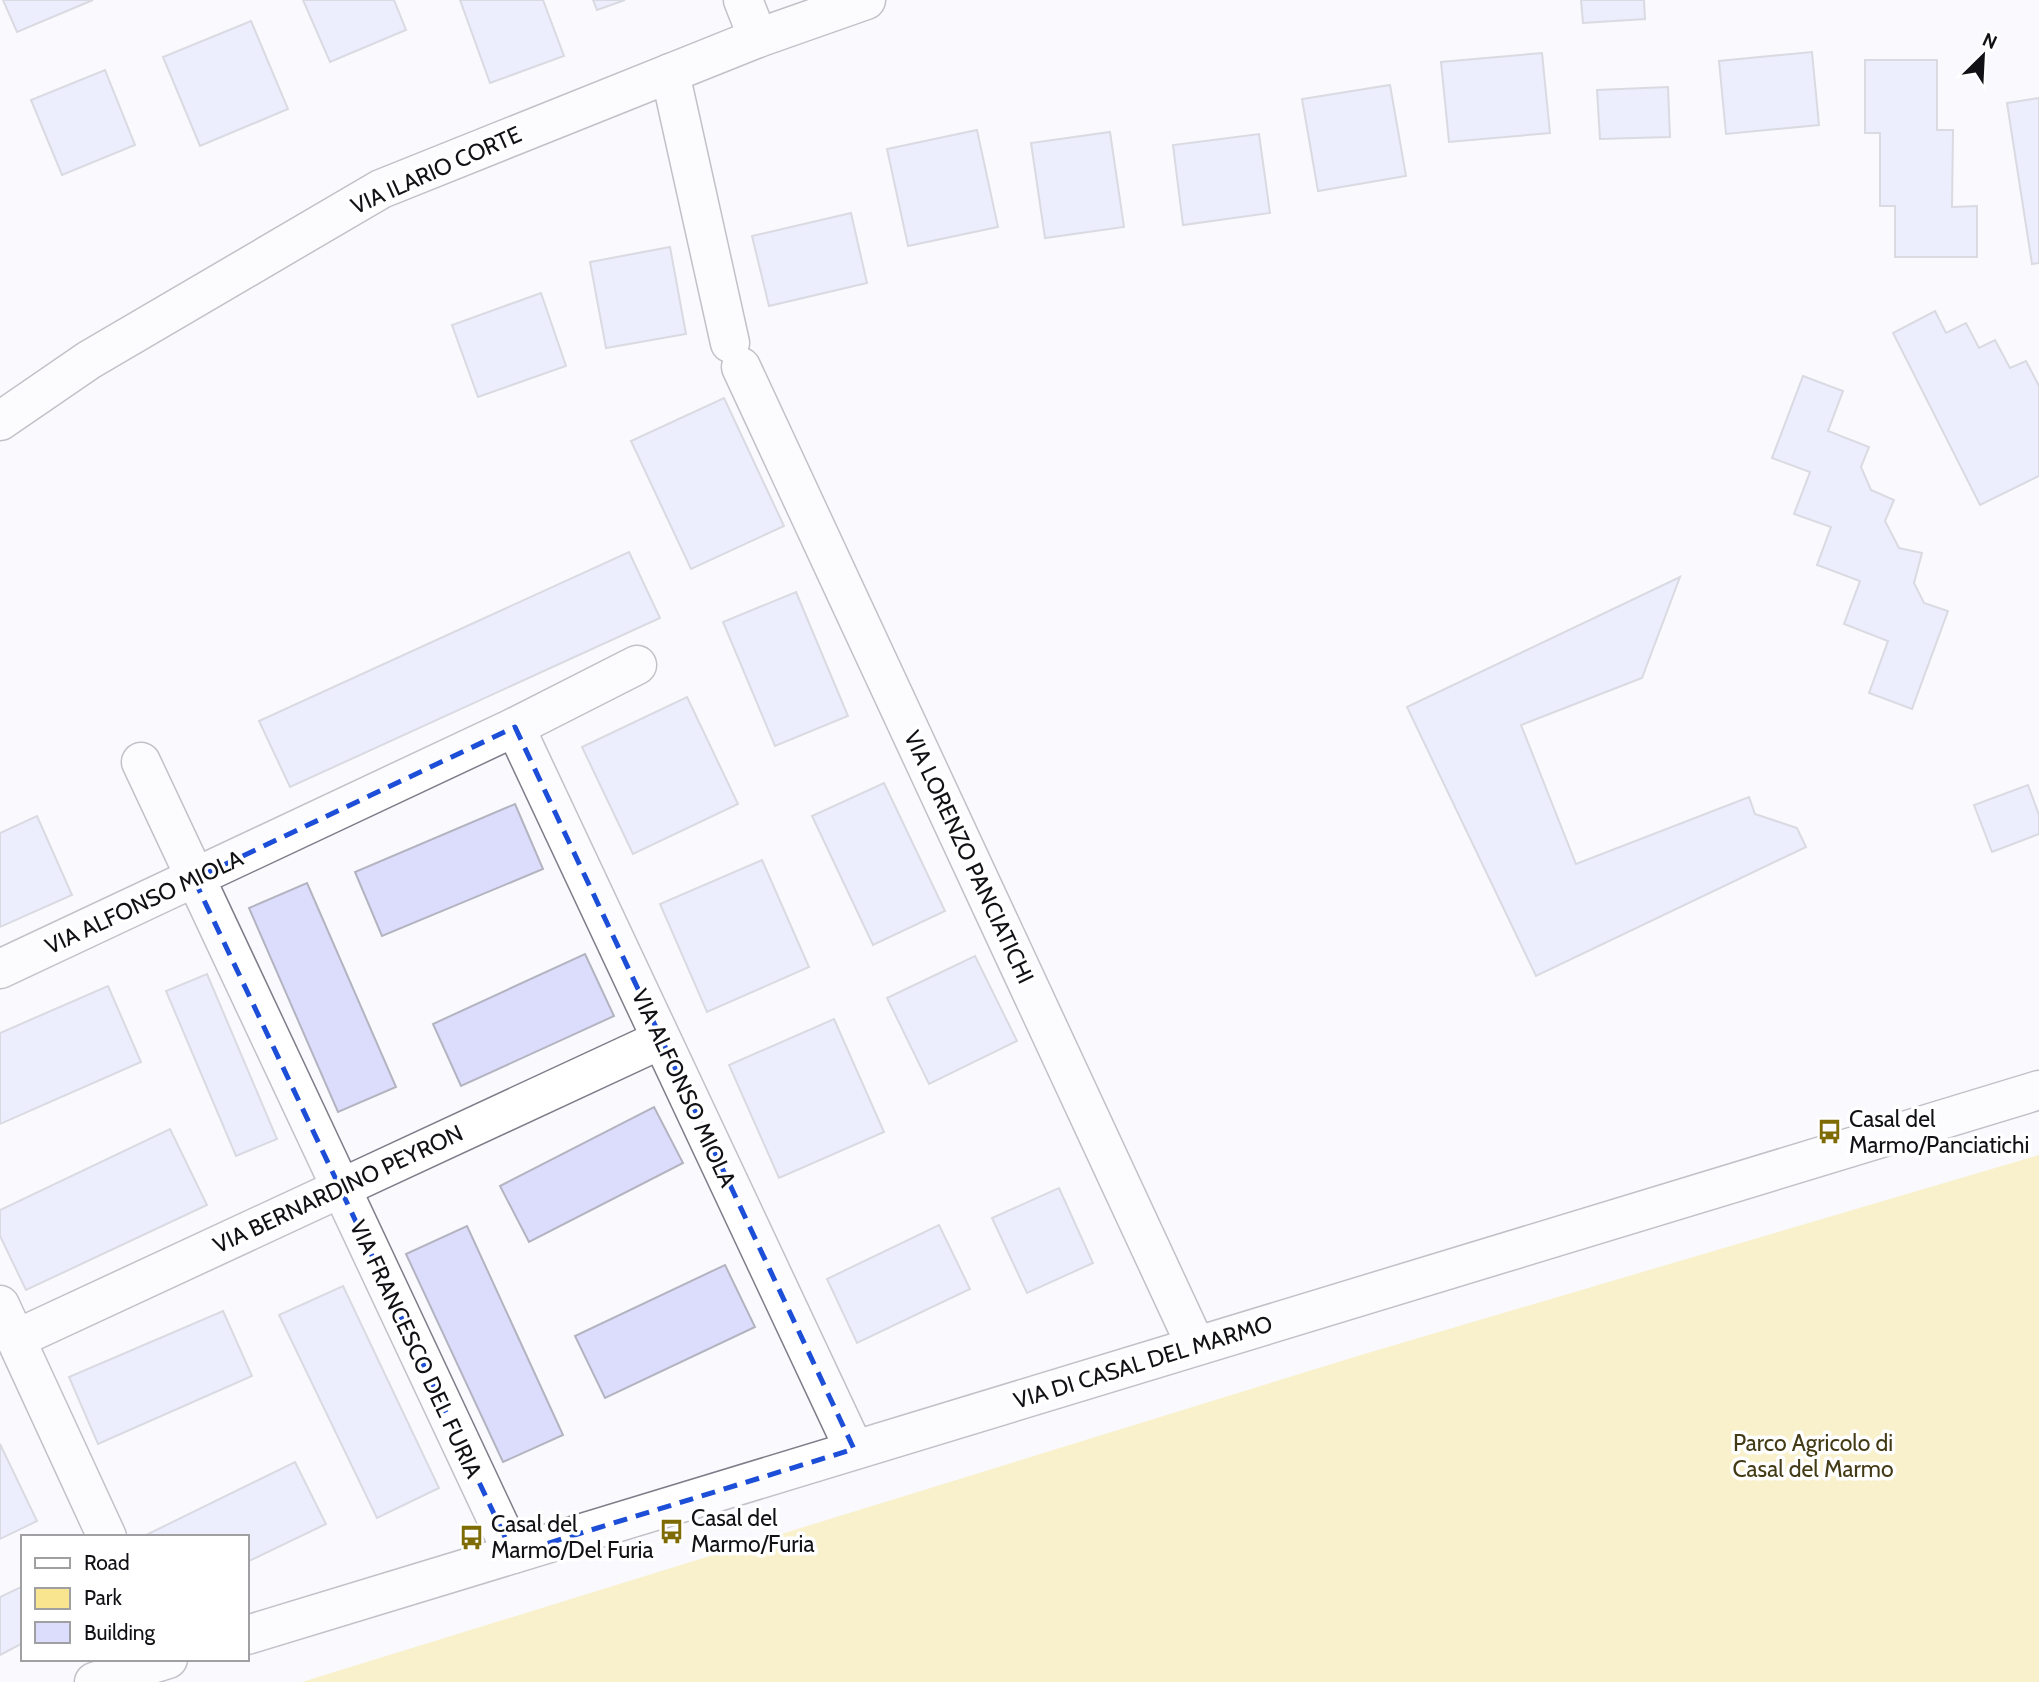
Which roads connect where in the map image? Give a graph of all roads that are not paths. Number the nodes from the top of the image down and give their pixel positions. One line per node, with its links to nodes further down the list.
1 (743, 0): 3 (street)
2 (866, 0): 3 (street, VIA ILARIO CORTE)
3 (758, 38): 4 (street, VIA ILARIO CORTE)
4 (670, 73): 5 (street, VIA ILARIO CORTE); 15 (street, VIA LORENZO PANCIATICHI)
5 (0, 421)
6 (637, 665): 7 (street, VIA ALFONSO MIOLA)
7 (515, 727): 9 (street, VIA ALFONSO MIOLA); 11 (street, VIA ALFONSO MIOLA)
8 (141, 762): 9 (street, VIA FRANCESCO DEL FURIA)
9 (194, 879): 10 (street, VIA ALFONSO MIOLA); 13 (street, VIA FRANCESCO DEL FURIA)
10 (0, 969)
11 (660, 1040): 13 (street, VIA BERNARDINO PEYRON); 16 (street, VIA ALFONSO MIOLA)
12 (2039, 1090): 15 (street, VIA DI CASAL DEL MARMO)
13 (340, 1189): 14 (street, VIA BERNARDINO PEYRON); 18 (street, VIA FRANCESCO DEL FURIA)
14 (8, 1322): 17 (street)
15 (1196, 1346): 16 (street, VIA DI CASAL DEL MARMO)
16 (854, 1450): 18 (street, VIA DI CASAL DEL MARMO)
17 (106, 1535)
18 (513, 1554): 19 (street, VIA DI CASAL DEL MARMO)
19 (248, 1635)
20 (160, 1661): 21 (street)
21 (94, 1682)

